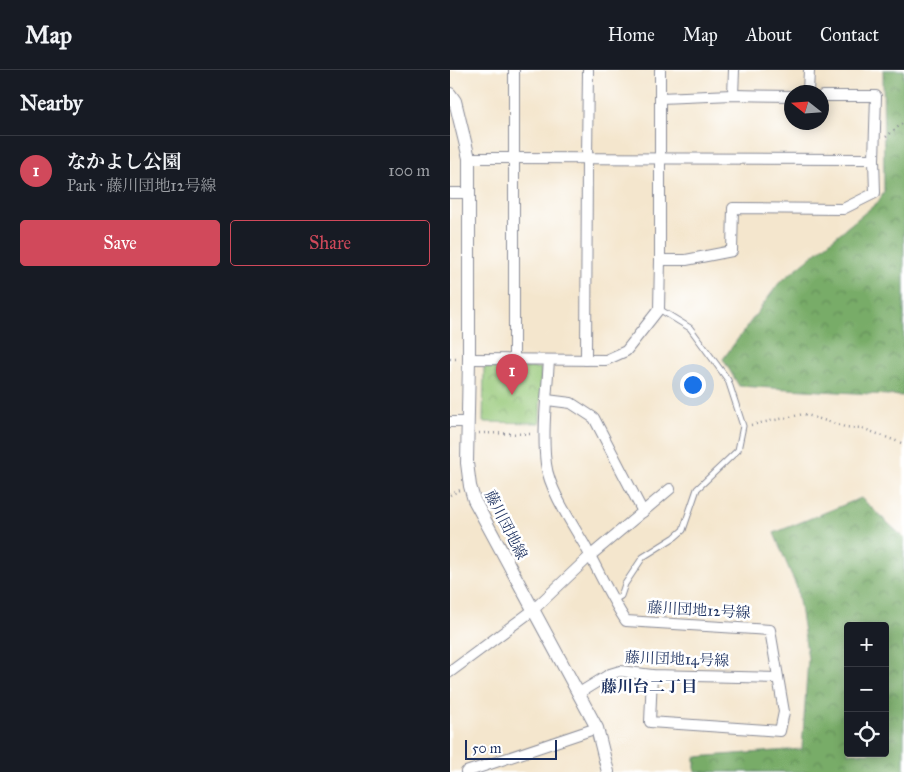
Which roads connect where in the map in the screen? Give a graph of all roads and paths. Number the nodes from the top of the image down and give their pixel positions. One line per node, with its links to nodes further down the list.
1 (514, 70): 15 (street)
2 (588, 70): 16 (street)
3 (660, 70): 11 (street)
4 (734, 70): 8 (street)
5 (808, 70): 6 (street)
6 (808, 85)
7 (450, 94): 14 (street, 藤川団地線)
8 (734, 95): 9 (street); 11 (street)
9 (784, 96)
10 (829, 96): 13 (street)
11 (660, 98): 17 (street)
12 (904, 122): 13 (path)
13 (875, 145): 18 (street)
14 (469, 158): 15 (street); 20 (street, 藤川団地線)
15 (515, 158): 16 (street); 24 (street)
16 (587, 158): 17 (street); 26 (street)
17 (660, 159): 18 (street); 21 (street)
18 (874, 159): 21 (street)
19 (450, 193): 20 (street)
20 (469, 193): 23 (street, 藤川団地線)
21 (660, 260): 22 (street)
22 (658, 309): 26 (street); 29 (lane)
23 (469, 359): 24 (street); 30 (street, 藤川団地線)
24 (514, 359): 25 (street)
25 (549, 360): 26 (street); 27 (street, 藤川団地12号線)
26 (586, 360)
27 (547, 400): 31 (street, 藤川団地12号線); 34 (street)
28 (450, 422): 30 (street)
29 (743, 426): 32 (path); 36 (lane)
30 (468, 427): 31 (path); 37 (street, 藤川団地線)
31 (545, 434): 35 (street, 藤川団地12号線)
32 (904, 444)
33 (670, 489): 34 (street)
34 (643, 512): 35 (street)
35 (590, 556): 36 (street, 藤川団地12号線); 37 (street)
36 (613, 601): 40 (street, 藤川団地12号線)
37 (532, 610): 38 (street); 41 (street, 藤川団地線)
38 (450, 672)
39 (652, 675): 40 (street, 藤川団地14号線); 40 (street, 藤川団地12号線); 41 (street, 藤川団地14号線)
40 (778, 678)
41 (579, 693): 42 (street, 藤川団地線)
42 (597, 728): 43 (street); 44 (street, 藤川団地線)
43 (466, 772)
44 (608, 772)

